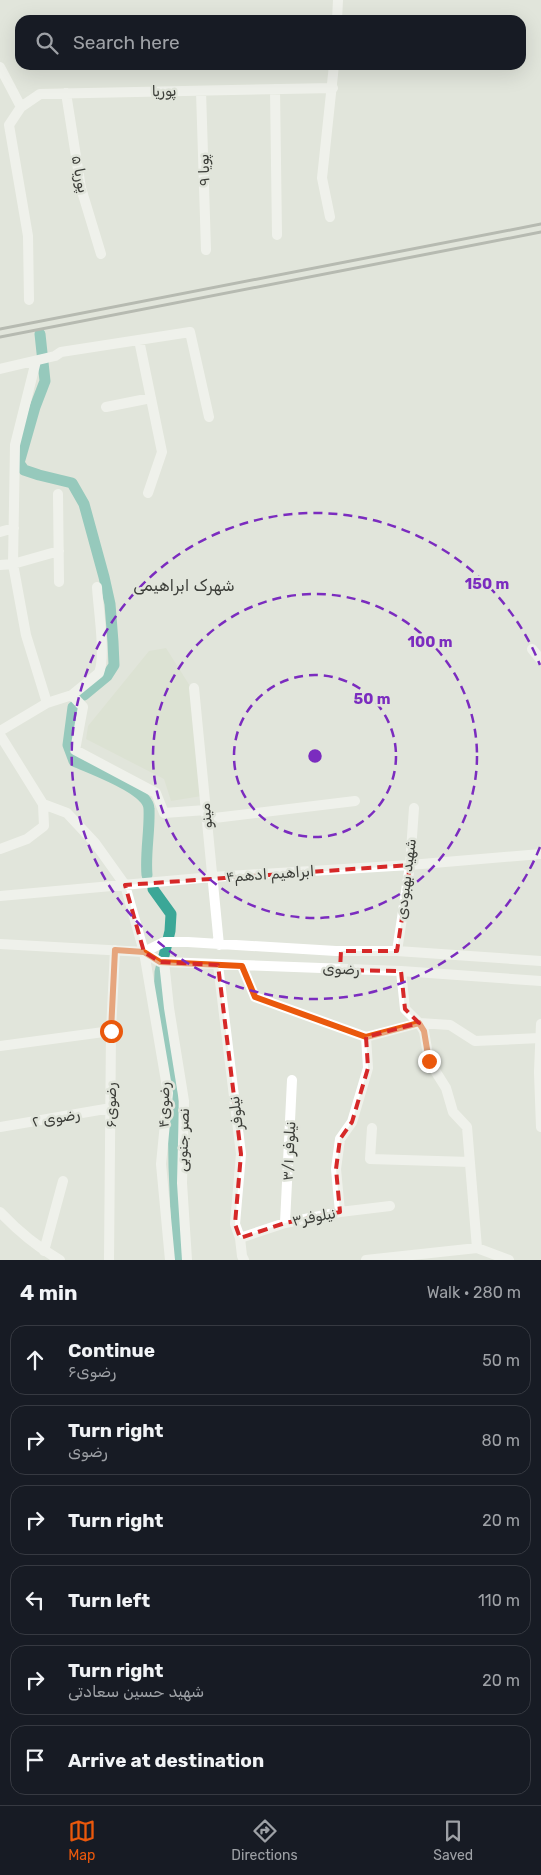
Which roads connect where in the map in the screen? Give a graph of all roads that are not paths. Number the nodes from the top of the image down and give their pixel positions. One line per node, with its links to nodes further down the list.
1 (338, 0): 2 (street)
2 (337, 15)
3 (0, 67): 6 (street)
4 (334, 70): 7 (street)
5 (0, 87): 6 (street)
6 (12, 88): 11 (street)
7 (333, 88): 8 (street, پوریا); 13 (street)
8 (275, 89): 9 (street, پوریا); 14 (street)
9 (201, 91): 10 (street, پوریا); 15 (street, پویا ۹)
10 (66, 93): 11 (street, پوریا); 16 (street, پوریا ۵)
11 (21, 107): 12 (street, پوریا)
12 (5, 126): 17 (street)
13 (330, 217)
14 (277, 235)
15 (206, 250)
16 (101, 254)
17 (29, 300)
18 (140, 340): 19 (street); 21 (street); 23 (street)
19 (36, 361): 20 (street); 26 (street)
20 (0, 369)
21 (151, 398): 22 (street); 24 (street)
22 (106, 407)
23 (209, 417)
24 (148, 493)
25 (58, 494): 28 (street)
26 (14, 528): 27 (street); 29 (street)
27 (0, 532)
28 (59, 551): 29 (street); 31 (street)
29 (14, 564): 30 (street); 37 (street)
30 (0, 565)
31 (59, 582)
32 (97, 587): 36 (street)
33 (532, 649): 34 (street)
34 (541, 660)
35 (194, 688): 43 (street, مینو)
36 (72, 695): 37 (street); 43 (street)
37 (47, 703): 38 (street)
38 (0, 731)
39 (0, 735): 41 (street)
40 (355, 801): 43 (street)
41 (43, 804): 44 (street); 48 (street, رضوی۴)
42 (414, 808): 46 (street, شهید بهبودی)
43 (206, 814): 47 (street, مینو)
44 (0, 849)
45 (541, 854): 46 (street, ابراهیم ادهم۴)
46 (410, 865): 47 (street, ابراهیم ادهم۴); 54 (street, شهید بهبودی)
47 (212, 878): 48 (street, ابراهیم ادهم۴); 51 (street, مینو)
48 (125, 885): 49 (street, ابراهیم ادهم۴); 55 (street, رضوی۴)
49 (0, 896)
50 (0, 944): 52 (street, رضوی)
51 (218, 945): 53 (street, رضوی); 55 (street, رضوی)
52 (115, 950): 55 (street, رضوی); 65 (street, رضوی۶)
53 (336, 951): 54 (street, رضوی); 60 (street)
54 (397, 951): 56 (street, رضوی)
55 (144, 952): 57 (street, رضوی); 86 (street, رضوی۴)
56 (541, 961)
57 (164, 962): 58 (street, رضوی); 87 (street, نصر جنوبی)
58 (218, 965): 59 (street, رضوی); 81 (street, نیلوفر)
59 (242, 966): 60 (street, رضوی); 66 (street)
60 (336, 969): 61 (street, رضوی)
61 (401, 971): 62 (street, رضوی); 63 (street)
62 (541, 981)
63 (419, 1023): 66 (street); 67 (street); 75 (street)
64 (541, 1024): 67 (street)
65 (111, 1031): 68 (street); 71 (street, رضوی۶)
66 (366, 1037): 79 (street)
67 (540, 1038): 69 (street)
68 (0, 1046)
69 (540, 1072): 73 (street)
70 (292, 1080): 80 (street, نیلوفر ۳/۱)
71 (111, 1108): 72 (street, رضوی ۲); 85 (street, رضوی۶)
72 (0, 1127)
73 (541, 1127)
74 (372, 1128): 75 (street)
75 (470, 1162): 82 (street)
76 (63, 1181): 83 (street)
77 (390, 1206): 79 (street, نیلوفر۳)
78 (0, 1212): 83 (street)
79 (340, 1212): 80 (street, نیلوفر۳)
80 (285, 1223): 81 (street, نیلوفر۳)
81 (240, 1238): 88 (street, نیلوفر)
82 (478, 1248): 89 (street); 90 (street)
83 (44, 1251): 84 (street)
84 (60, 1260)
85 (108, 1260)
86 (170, 1260)
87 (187, 1260)
88 (244, 1260)
89 (366, 1260)
90 (509, 1260)

